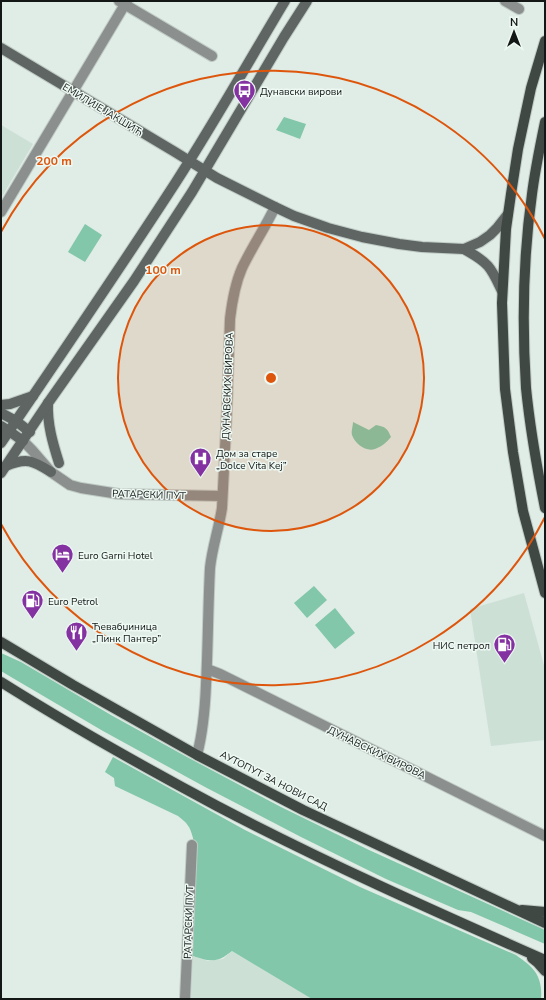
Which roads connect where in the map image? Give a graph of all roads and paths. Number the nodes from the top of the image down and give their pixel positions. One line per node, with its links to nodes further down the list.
1 (285, 1): 11 (main road)
2 (307, 1): 12 (main road)
3 (505, 1): 5 (street)
4 (123, 2): 8 (street); 9 (street)
5 (519, 8)
6 (545, 40): 15 (main road)
7 (1, 48): 9 (main road, ЕМИЛИЈЕ ЈАКШИЋ)
8 (212, 56)
9 (72, 91): 11 (main road, ЕМИЛИЈЕ ЈАКШИЋ); 14 (street)
10 (545, 122): 31 (main road)
11 (189, 161): 12 (main road, ЕМИЛИЈЕ ЈАКШИЋ); 18 (main road)
12 (205, 170): 13 (main road); 19 (main road)
13 (275, 208): 16 (main road); 30 (street, ДУНАВСКИХ ВИРОВА)
14 (1, 212)
15 (508, 214): 16 (main road); 17 (main road)
16 (464, 249): 17 (main road)
17 (502, 291): 32 (main road)
18 (33, 396): 20 (main road); 22 (main road)
19 (48, 403): 24 (main road); 27 (main road)
20 (1, 405)
21 (1, 413): 22 (main road)
22 (16, 421): 23 (main road); 24 (main road)
23 (5, 428): 25 (main road); 26 (main road)
24 (30, 432): 25 (main road)
25 (23, 441): 28 (main road); 29 (street, РАТАРСКИ ПУТ)
26 (1, 443)
27 (59, 463)
28 (4, 469): 29 (main road)
29 (51, 472): 30 (street, РАТАРСКИ ПУТ)
30 (222, 496): 34 (street, ДУНАВСКИХ ВИРОВА)
31 (545, 508)
32 (545, 593)
33 (1, 642): 36 (main road, АУТОПУТ ЗА НОВИ САД)
34 (207, 669): 36 (street, ДУНАВСКИХ ВИРОВА); 37 (street, ДУНАВСКИХ ВИРОВА)
35 (2, 685): 42 (main road)
36 (197, 755): 39 (main road, АУТОПУТ ЗА НОВИ САД)
37 (545, 836)
38 (192, 845): 45 (street, РАТАРСКИ ПУТ)
39 (514, 909): 40 (main road); 41 (main road, АУТОПУТ ЗА НОВИ САД)
40 (545, 912)
41 (545, 923)
42 (523, 950): 43 (main road); 44 (main road)
43 (545, 960)
44 (545, 971)
45 (184, 999)

